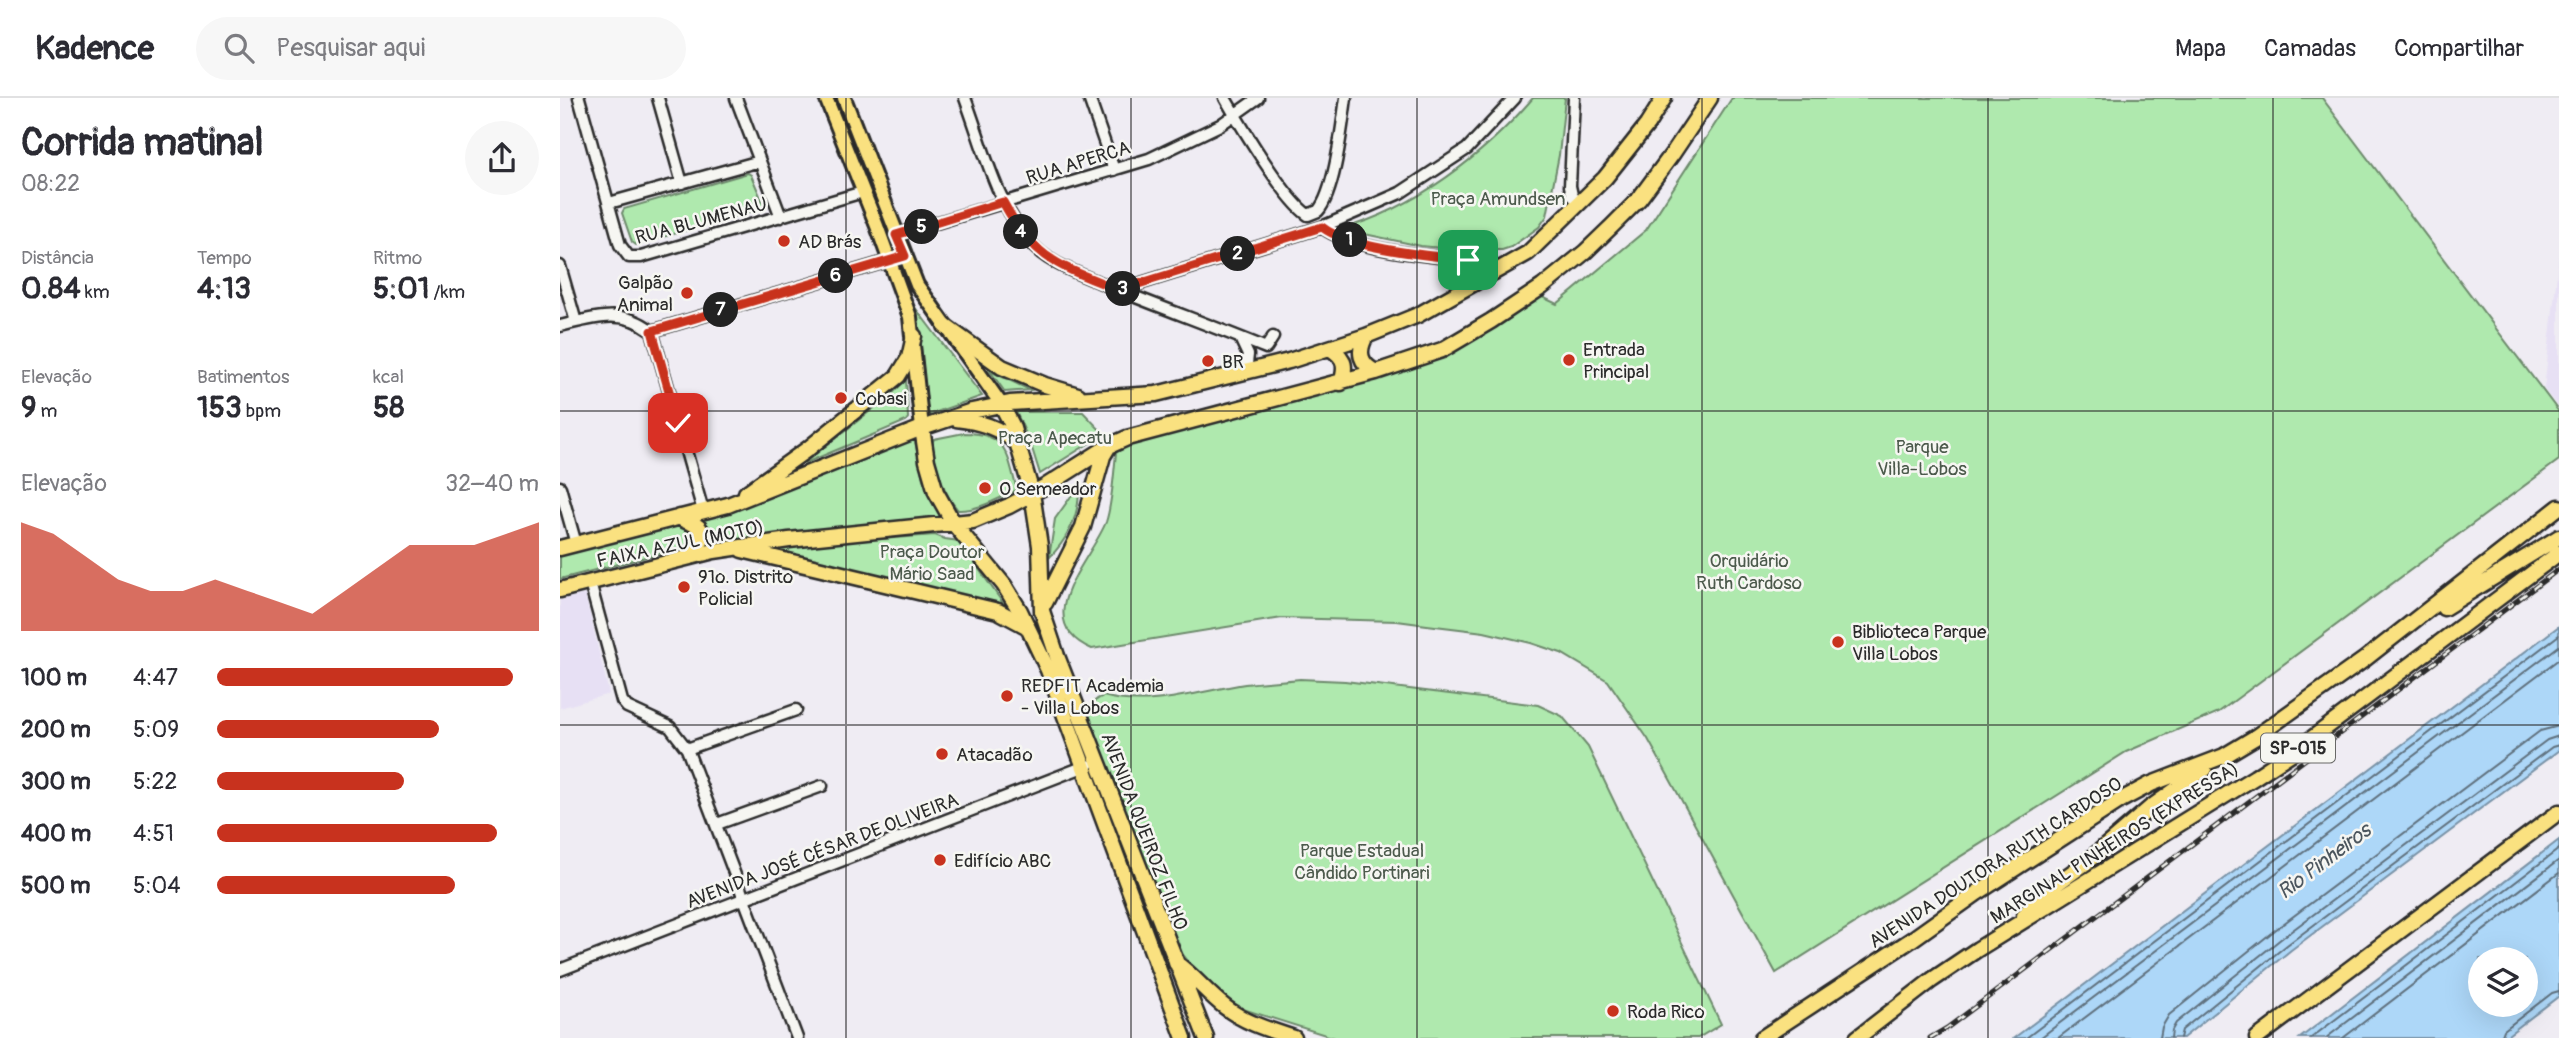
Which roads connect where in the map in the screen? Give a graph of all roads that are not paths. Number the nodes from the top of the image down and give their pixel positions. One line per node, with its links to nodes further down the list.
1 (579, 98): 23 (street, RUA BLUMENAU)
2 (658, 98): 20 (street)
3 (736, 98): 18 (street)
4 (826, 98): 21 (main road, AVENIDA QUEIROZ FILHO)
5 (844, 98): 27 (main road, AVENIDA QUEIROZ FILHO)
6 (965, 98): 22 (street)
7 (1089, 98): 19 (street)
8 (1225, 98): 16 (street)
9 (1258, 98): 16 (street, RUA APERCA)
10 (1346, 98): 16 (street)
11 (1515, 98): 26 (street)
12 (1574, 98): 24 (street)
13 (1664, 98): 24 (highway)
14 (1694, 98): 17 (highway)
15 (1710, 98): 17 (highway)
16 (1235, 116): 19 (street, RUA APERCA)
17 (1698, 117): 43 (highway)
18 (760, 161): 20 (street); 25 (street)
19 (1114, 170): 22 (street, RUA APERCA)
20 (682, 183): 23 (street)
21 (863, 191): 25 (street, RUA BLUMENAU); 29 (main road, AVENIDA QUEIROZ FILHO)
22 (1003, 202): 27 (street, RUA APERCA); 32 (street)
23 (609, 203): 25 (street, RUA BLUMENAU)
24 (1579, 204): 31 (highway)
25 (781, 216)
26 (1322, 227): 31 (street); 32 (street)
27 (896, 235): 28 (main road, AVENIDA QUEIROZ FILHO)
28 (905, 256): 29 (street); 35 (main road, AVENIDA QUEIROZ FILHO)
29 (890, 260): 36 (street); 37 (main road, AVENIDA QUEIROZ FILHO)
30 (560, 266): 33 (street)
31 (1496, 272): 38 (highway)
32 (1119, 290): 39 (street)
33 (576, 322): 34 (street); 36 (street)
34 (560, 326)
35 (945, 326): 45 (highway); 46 (main road, AVENIDA QUEIROZ FILHO)
36 (652, 331): 55 (street)
37 (914, 336): 48 (main road, AVENIDA QUEIROZ FILHO); 53 (highway)
38 (1366, 336): 41 (highway); 43 (highway)
39 (1240, 337): 40 (street); 42 (street)
40 (1273, 337)
41 (1331, 349): 42 (highway); 44 (highway)
42 (1245, 372): 45 (highway)
43 (1376, 372): 44 (highway)
44 (1341, 383): 50 (highway)
45 (1089, 398): 46 (highway)
46 (1001, 404): 47 (highway); 49 (highway, AVENIDA QUEIROZ FILHO)
47 (950, 419): 48 (highway); 49 (highway)
48 (922, 428): 53 (highway); 57 (highway, AVENIDA QUEIROZ FILHO)
49 (1018, 444): 52 (highway, AVENIDA QUEIROZ FILHO)
50 (1109, 446): 52 (highway); 67 (highway)
51 (560, 487): 60 (street)
52 (1032, 493): 57 (highway); 67 (highway, AVENIDA QUEIROZ FILHO)
53 (728, 505): 55 (highway)
54 (2559, 507): 68 (highway, AVENIDA DOUTORA RUTH CARDOSO)
55 (703, 511): 56 (highway)
56 (678, 517): 60 (highway); 64 (highway)
57 (954, 524): 58 (highway); 69 (highway, AVENIDA QUEIROZ FILHO)
58 (850, 534): 62 (highway); 64 (street, FAIXA AZUL (MOTO))
59 (2559, 537): 68 (highway)
60 (576, 544): 61 (highway)
61 (560, 548)
62 (734, 548): 64 (highway); 69 (highway)
63 (2559, 553): 78 (highway, MARGINAL PINHEIROS (EXPRESSA) / SP-015)
64 (687, 556): 65 (highway); 66 (street, FAIXA AZUL (MOTO))
65 (590, 583): 66 (highway); 71 (street)
66 (560, 589)
67 (1042, 611): 73 (highway, AVENIDA QUEIROZ FILHO)
68 (2426, 613): 72 (highway, AVENIDA DOUTORA RUTH CARDOSO)
69 (1029, 628): 73 (highway, AVENIDA QUEIROZ FILHO)
70 (796, 710): 71 (street)
71 (687, 749): 76 (street)
72 (2224, 756): 78 (highway); 85 (highway, AVENIDA DOUTORA RUTH CARDOSO)
73 (1090, 764): 77 (street, AVENIDA JOSÉ CÉSAR DE OLIVEIRA); 79 (highway, AVENIDA QUEIROZ FILHO); 82 (highway, AVENIDA QUEIROZ FILHO)
74 (822, 786): 76 (street)
75 (2559, 812): 87 (highway)
76 (717, 824): 77 (street)
77 (744, 898): 80 (street, AVENIDA JOSÉ CÉSAR DE OLIVEIRA); 81 (street)
78 (2022, 920): 86 (highway, MARGINAL PINHEIROS (EXPRESSA) / SP-015)
79 (1176, 963): 83 (highway, AVENIDA QUEIROZ FILHO); 84 (highway)
80 (560, 970)
81 (797, 1038)
82 (1184, 1038)
83 (1206, 1038)
84 (1294, 1038)
85 (1762, 1038)
86 (1857, 1038)
87 (2257, 1038)

